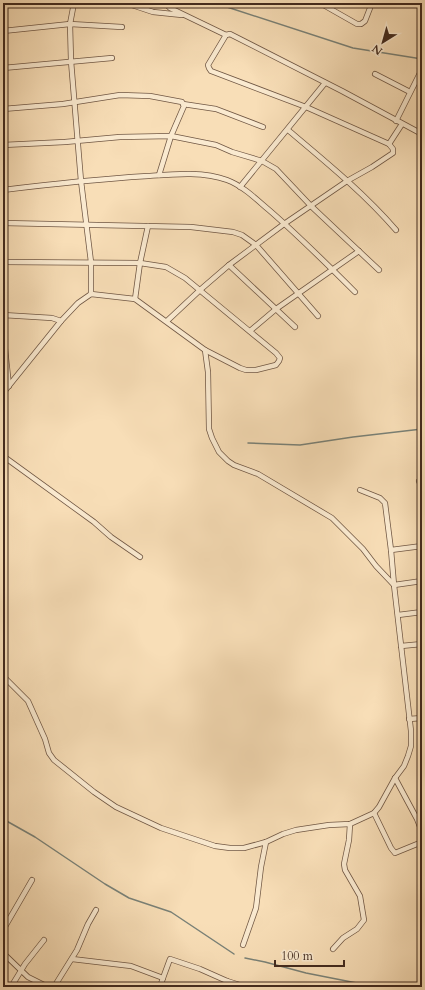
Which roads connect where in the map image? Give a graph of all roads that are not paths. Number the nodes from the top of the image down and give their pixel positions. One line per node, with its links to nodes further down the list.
1 (74, 3): 7 (street)
2 (126, 3): 6 (street)
3 (165, 3): 6 (street)
4 (320, 3): 5 (street)
5 (372, 3)
6 (185, 15): 10 (street)
7 (70, 24): 8 (street); 9 (street); 12 (street)
8 (122, 27)
9 (3, 31)
10 (226, 35): 16 (street); 20 (street)
11 (112, 58): 12 (street)
12 (71, 61): 13 (street); 18 (street)
13 (3, 68)
14 (422, 69): 17 (street)
15 (375, 74): 17 (street)
16 (325, 83): 20 (street); 22 (street)
17 (410, 92): 22 (street)
18 (76, 102): 19 (street); 21 (street); 28 (street)
19 (183, 104): 24 (street); 27 (street)
20 (306, 107): 25 (street); 29 (street)
21 (3, 109)
22 (396, 121): 23 (street)
23 (402, 124): 26 (street); 29 (street)
24 (263, 127)
25 (288, 130): 31 (street); 34 (street)
26 (422, 134)
27 (171, 136): 28 (street); 31 (street); 32 (street)
28 (78, 140): 30 (street); 33 (street)
29 (389, 144): 34 (street)
30 (3, 145)
31 (262, 161): 35 (street); 37 (street)
32 (160, 175): 33 (street); 35 (street)
33 (81, 181): 36 (street); 40 (street)
34 (347, 181): 37 (street); 42 (street)
35 (240, 187): 39 (street)
36 (3, 190)
37 (311, 206): 39 (street); 44 (street)
38 (3, 224): 40 (street)
39 (284, 224): 43 (street); 49 (street)
40 (86, 226): 41 (street); 46 (street)
41 (148, 226): 43 (street); 47 (street)
42 (396, 230)
43 (256, 245): 48 (street); 54 (street)
44 (359, 251): 49 (street); 50 (street)
45 (3, 262): 46 (street)
46 (91, 262): 47 (street); 53 (street)
47 (140, 264): 51 (street); 55 (street)
48 (229, 265): 51 (street); 56 (street)
49 (333, 270): 52 (street); 54 (street)
50 (379, 270)
51 (200, 290): 60 (street); 63 (street)
52 (355, 292)
53 (91, 294): 55 (street); 59 (street)
54 (298, 294): 56 (street); 58 (street)
55 (135, 299): 60 (street)
56 (276, 309): 61 (street); 63 (street)
57 (3, 315): 59 (street)
58 (318, 316)
59 (61, 321): 65 (street)
60 (167, 321): 64 (street)
61 (295, 327)
62 (3, 330): 65 (street)
63 (250, 331): 64 (street)
64 (205, 350): 75 (street)
65 (9, 386): 66 (street)
66 (3, 393)
67 (3, 456): 73 (street)
68 (419, 481): 69 (street)
69 (422, 488)
70 (360, 490): 72 (street)
71 (422, 546): 72 (street)
72 (391, 550): 75 (street)
73 (140, 557)
74 (422, 581): 75 (street)
75 (394, 585): 77 (street)
76 (422, 612): 77 (street)
77 (398, 615): 79 (street)
78 (422, 644): 79 (street)
79 (401, 646): 82 (street)
80 (3, 676): 88 (street)
81 (422, 718): 82 (street)
82 (410, 719): 83 (street)
83 (395, 778): 84 (street); 85 (street)
84 (374, 814): 86 (street); 89 (street)
85 (420, 817): 87 (street)
86 (350, 824): 88 (street); 95 (street)
87 (422, 832)
88 (266, 842): 94 (street)
89 (422, 842)
90 (32, 880): 92 (street)
91 (96, 910): 97 (street)
92 (3, 930)
93 (44, 940): 98 (street)
94 (243, 945)
95 (333, 949)
96 (3, 953): 98 (street)
97 (72, 959): 99 (street); 103 (street)
98 (21, 970): 101 (street); 102 (street)
99 (163, 978): 100 (street); 104 (street)
100 (227, 981): 105 (street); 106 (street)
101 (11, 987)
102 (48, 987)
103 (54, 987)
104 (160, 987)
105 (226, 987)
106 (246, 987)

